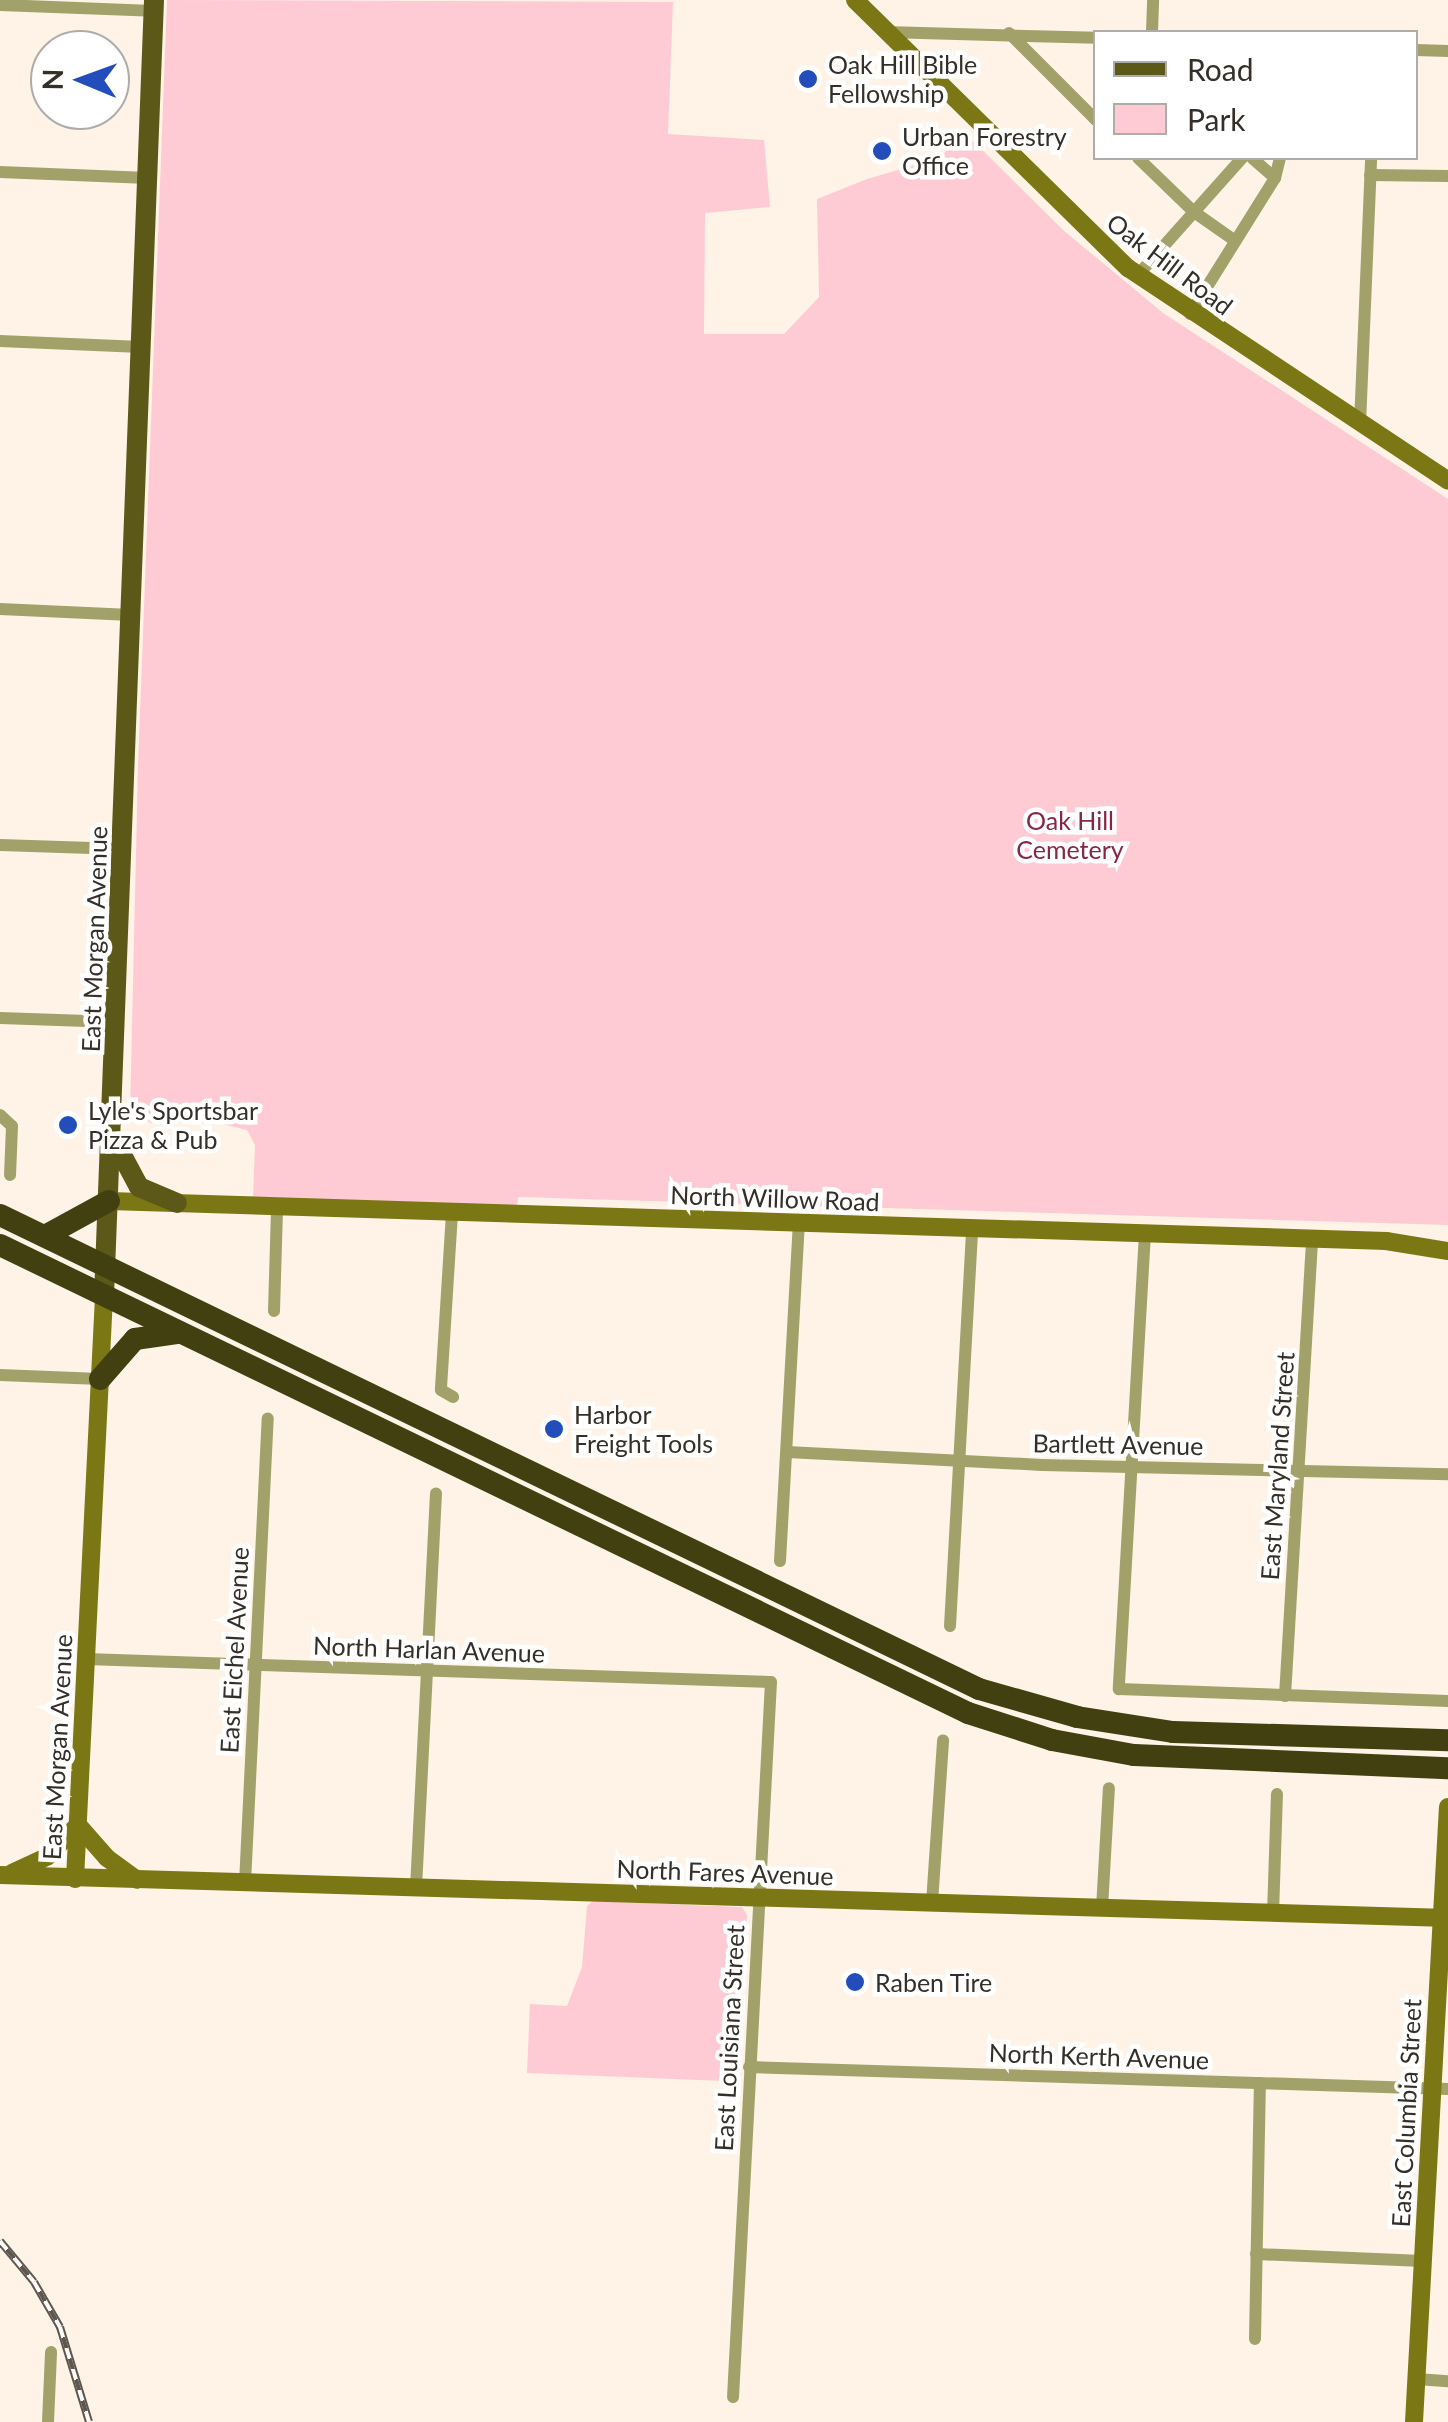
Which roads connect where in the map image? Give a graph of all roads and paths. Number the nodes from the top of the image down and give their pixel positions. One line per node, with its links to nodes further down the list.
1 (855, 0): 6 (street, Oak Hill Road)
2 (1153, 0): 5 (street)
3 (153, 5): 4 (street); 20 (main road, East Morgan Avenue)
4 (0, 6)
5 (1152, 30)
6 (886, 32): 7 (street); 24 (street, Oak Hill Road)
7 (1008, 33): 8 (street); 11 (street)
8 (1093, 38)
9 (1418, 50): 10 (street)
10 (1448, 51)
11 (1093, 117)
12 (1140, 160): 22 (street)
13 (1240, 160): 22 (street)
14 (1254, 160): 21 (street)
15 (1280, 160): 21 (street)
16 (1371, 160): 18 (street)
17 (0, 172): 20 (street)
18 (1370, 175): 19 (street); 28 (street)
19 (1448, 176)
20 (148, 178): 27 (main road, East Morgan Avenue)
21 (1275, 178): 23 (street)
22 (1194, 212): 23 (street); 24 (street)
23 (1234, 240): 25 (street)
24 (1137, 276): 25 (street, Oak Hill Road)
25 (1190, 314): 28 (street, Oak Hill Road)
26 (0, 341): 27 (street)
27 (141, 347): 31 (main road, East Morgan Avenue)
28 (1360, 424): 29 (street, Oak Hill Road)
29 (1448, 481)
30 (0, 609): 31 (street)
31 (130, 614): 33 (main road, East Morgan Avenue)
32 (0, 845): 33 (street)
33 (122, 849): 35 (main road, East Morgan Avenue)
34 (0, 1018): 35 (street)
35 (116, 1022): 37 (main road, East Morgan Avenue)
36 (0, 1115): 38 (street)
37 (112, 1136): 39 (main road, East Morgan Avenue); 40 (main road)
38 (10, 1176)
39 (109, 1201): 40 (street, North Willow Road); 47 (highway); 51 (main road, East Morgan Avenue)
40 (177, 1203): 41 (street, North Willow Road)
41 (276, 1207): 42 (street, North Willow Road); 53 (street)
42 (452, 1213): 44 (street, North Willow Road); 57 (street)
43 (0, 1215): 47 (highway)
44 (798, 1223): 45 (street, North Willow Road); 59 (street)
45 (972, 1229): 46 (street, North Willow Road); 60 (street)
46 (1145, 1234): 48 (street, North Willow Road); 61 (street)
47 (45, 1236): 51 (highway)
48 (1312, 1238): 50 (street, North Willow Road); 62 (street, East Maryland Street)
49 (0, 1244): 52 (highway)
50 (1443, 1250)
51 (106, 1266): 52 (main road, East Morgan Avenue); 74 (highway)
52 (104, 1296): 54 (highway); 56 (street, East Morgan Avenue)
53 (274, 1311)
54 (180, 1332): 56 (highway); 75 (highway)
55 (0, 1376): 56 (street)
56 (100, 1380): 67 (street, East Morgan Avenue)
57 (447, 1394)
58 (268, 1419): 68 (street, East Eichel Avenue)
59 (787, 1452): 60 (street, Bartlett Avenue); 65 (street)
60 (958, 1461): 61 (street, Bartlett Avenue); 66 (street)
61 (1128, 1468): 62 (street, Bartlett Avenue); 71 (street)
62 (1300, 1472): 63 (street, Bartlett Avenue); 71 (street, East Maryland Street)
63 (1448, 1474)
64 (436, 1494): 69 (street)
65 (780, 1561)
66 (950, 1626)
67 (86, 1659): 68 (street, North Harlan Avenue); 79 (street, East Morgan Avenue)
68 (256, 1667): 69 (street, North Harlan Avenue); 83 (street, East Eichel Avenue)
69 (427, 1671): 70 (street, North Harlan Avenue); 84 (street)
70 (771, 1682): 85 (street, East Louisiana Street)
71 (1285, 1696): 72 (street)
72 (1448, 1701)
73 (943, 1740): 86 (street)
74 (1448, 1740)
75 (1448, 1768)
76 (1110, 1788): 87 (street)
77 (1278, 1794): 88 (street)
78 (1448, 1807): 89 (street, East Columbia Street)
79 (78, 1825): 80 (street); 81 (street, East Morgan Avenue); 82 (street)
80 (3, 1876): 81 (street, North Fares Avenue)
81 (75, 1879): 82 (street, North Fares Avenue)
82 (138, 1880): 83 (street, North Fares Avenue)
83 (245, 1883): 84 (street, North Fares Avenue)
84 (416, 1888): 85 (street, North Fares Avenue)
85 (761, 1898): 86 (street, North Fares Avenue); 90 (street, East Louisiana Street)
86 (932, 1903): 87 (street, North Fares Avenue)
87 (1102, 1908): 88 (street, North Fares Avenue)
88 (1272, 1914): 89 (street, North Fares Avenue)
89 (1445, 1918): 92 (street, East Columbia Street)
90 (749, 2066): 91 (street, North Kerth Avenue); 99 (street, East Louisiana Street)
91 (1260, 2083): 92 (street, North Kerth Avenue); 93 (street)
92 (1441, 2089): 94 (street, East Columbia Street)
93 (1256, 2254): 94 (street); 95 (street)
94 (1423, 2260): 97 (street, East Columbia Street)
95 (1254, 2339)
96 (51, 2352): 100 (street)
97 (1417, 2379): 98 (street); 101 (street, East Columbia Street)
98 (1448, 2380)
99 (734, 2397)
100 (48, 2422)
101 (1414, 2422)

